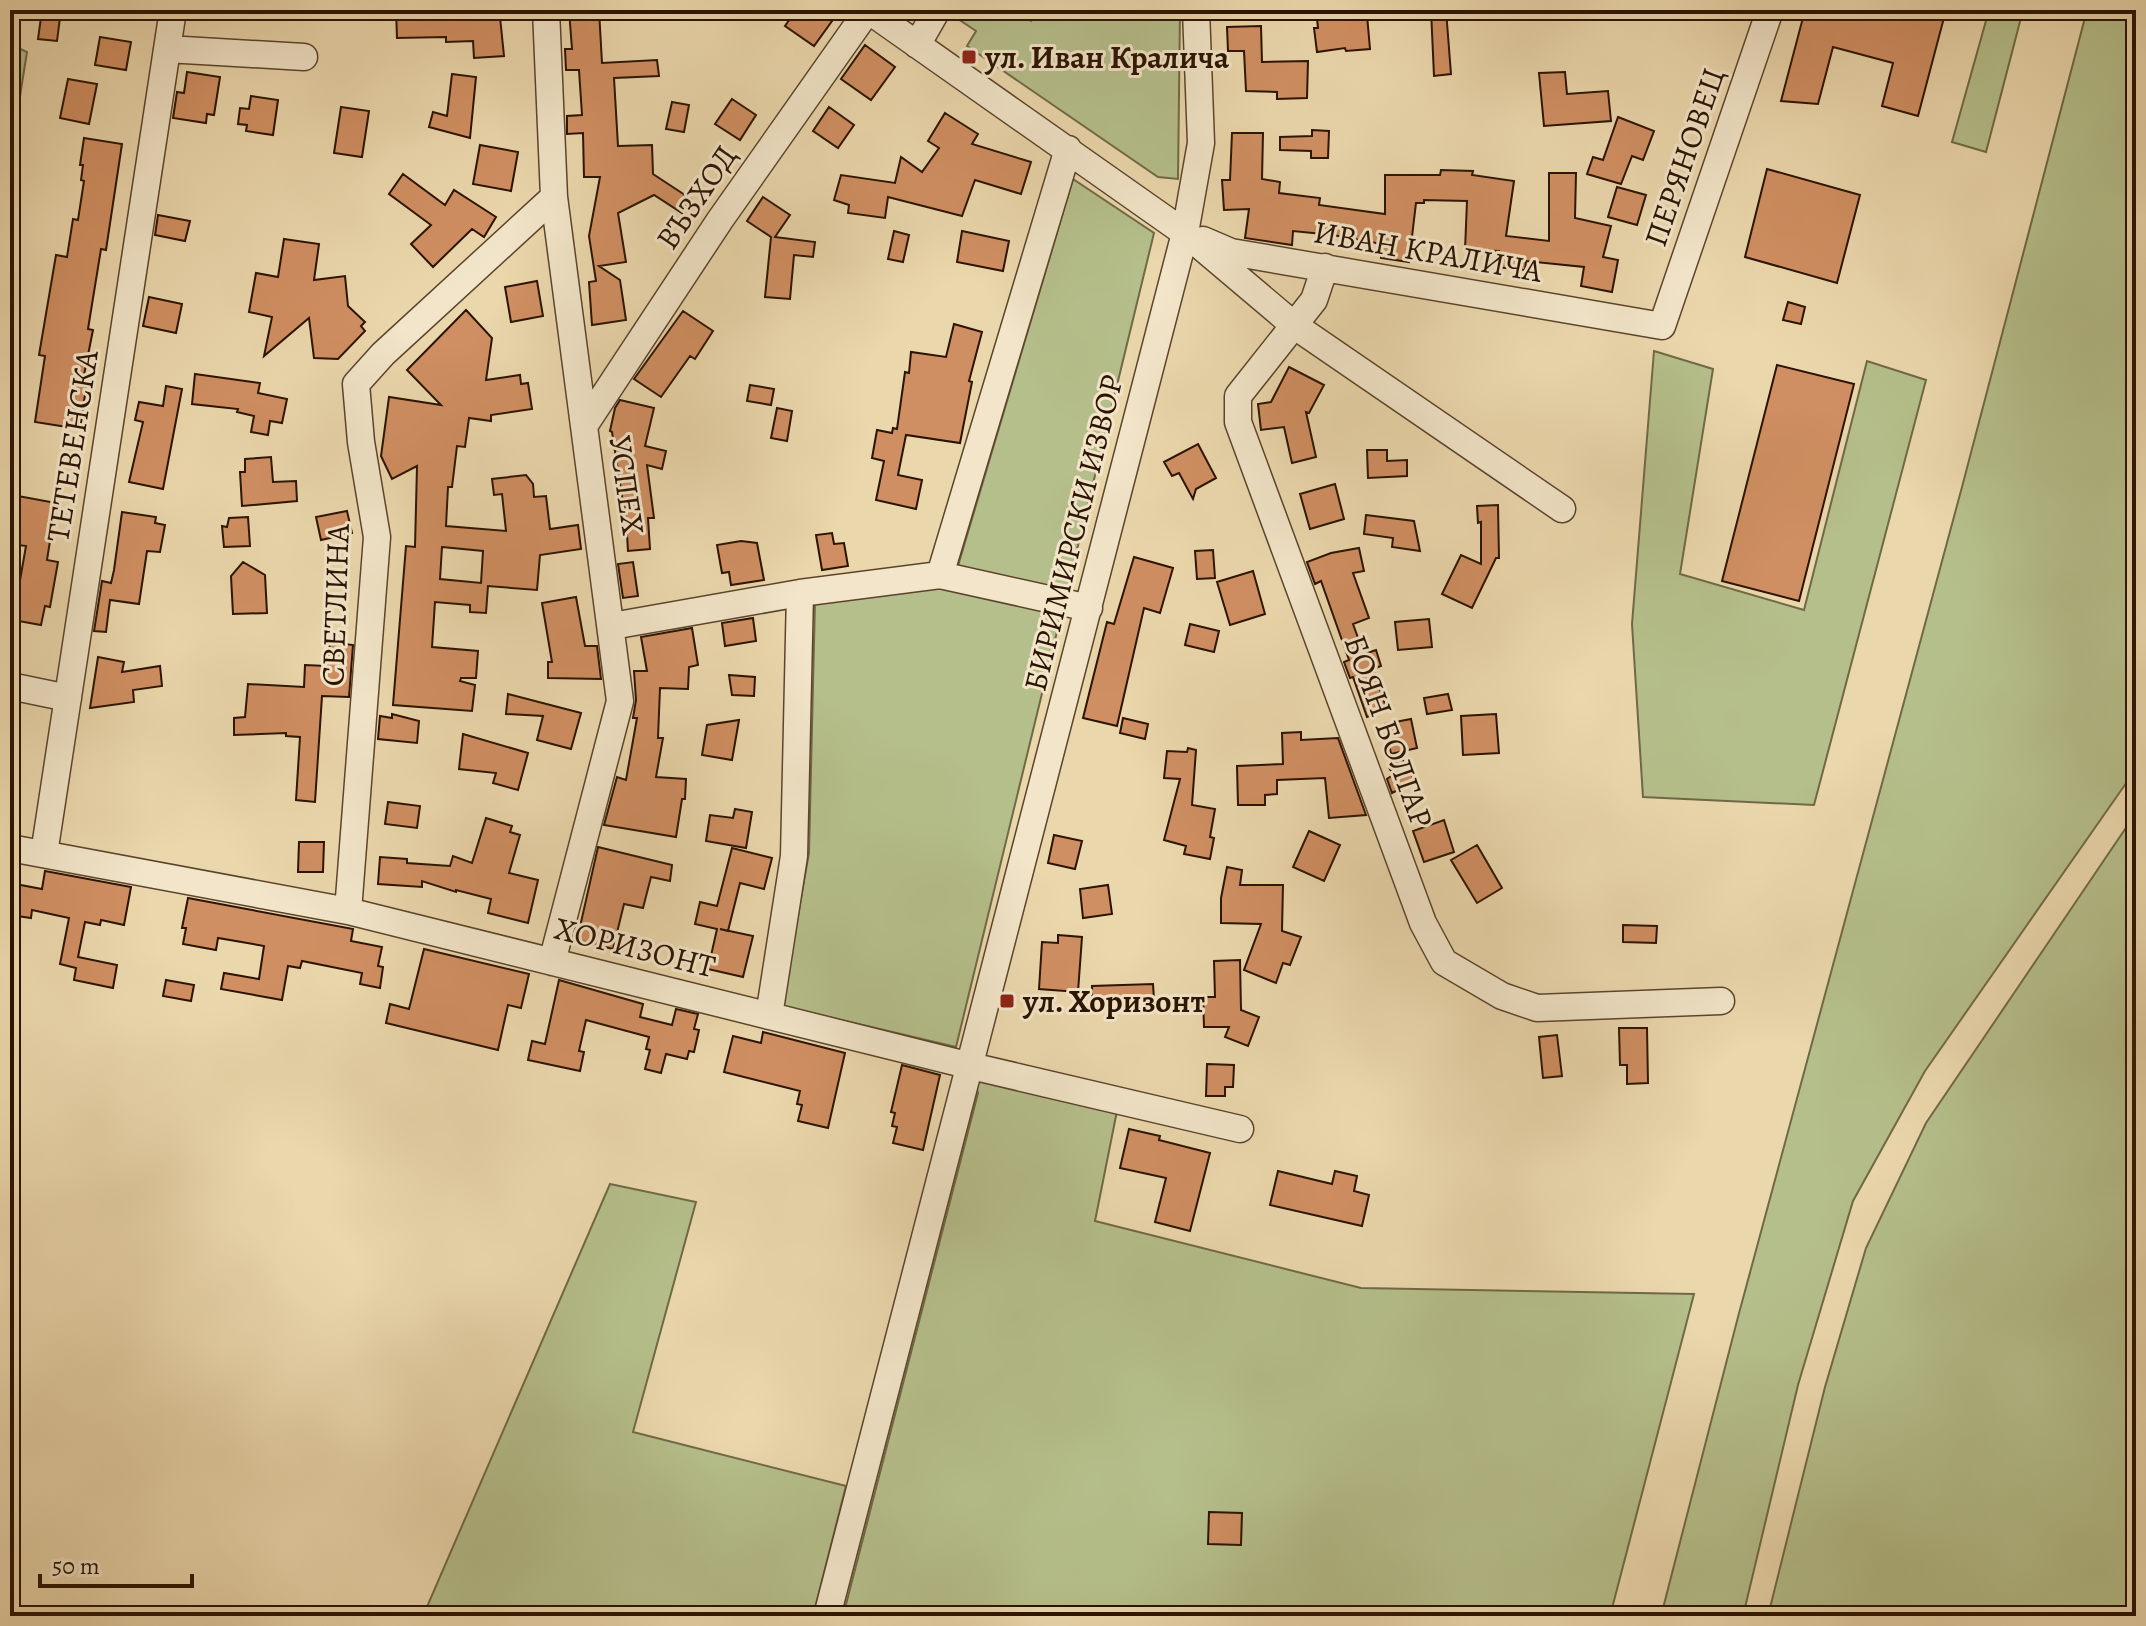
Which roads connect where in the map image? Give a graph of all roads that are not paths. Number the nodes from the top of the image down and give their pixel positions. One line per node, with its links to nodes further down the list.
1 (173, 10): 8 (street, ТЕТЕВЕНСКА)
2 (546, 10): 11 (street, УСПЕХ)
3 (868, 10): 7 (street, ИВАН КРАЛИЧА); 16 (street, ВЪЗХОД)
4 (937, 10): 7 (street)
5 (1196, 10): 12 (street, БИРИМИРСКИ ИЗВОР)
6 (1770, 10): 15 (street, ПЕРЯНОВЕЦ)
7 (917, 45): 10 (street, ИВАН КРАЛИЧА)
8 (167, 49): 9 (street); 23 (street, ТЕТЕВЕНСКА)
9 (304, 57)
10 (1068, 149): 12 (street, ИВАН КРАЛИЧА); 18 (street)
11 (554, 197): 16 (street, УСПЕХ); 26 (street, СВЕТЛИНА)
12 (1185, 233): 13 (street, ИВАН КРАЛИЧА); 14 (street, ИВАН КРАЛИЧА); 20 (street, БИРИМИРСКИ ИЗВОР)
13 (1325, 267): 14 (street, БОЯН БОЛГАР); 15 (street, ИВАН КРАЛИЧА)
14 (1295, 326): 17 (street, ИВАН КРАЛИЧА); 28 (street, БОЯН БОЛГАР)
15 (1662, 326)
16 (584, 426): 21 (street, УСПЕХ)
17 (1562, 509)
18 (940, 575): 19 (street); 20 (street)
19 (800, 593): 21 (street); 29 (street)
20 (1089, 608): 30 (street, БИРИМИРСКИ ИЗВОР)
21 (612, 626): 27 (street, УСПЕХ)
22 (10, 686): 23 (street)
23 (68, 698): 25 (street, ТЕТЕВЕНСКА)
24 (10, 848): 25 (street, ХОРИЗОНТ)
25 (44, 854): 26 (street, ХОРИЗОНТ)
26 (348, 911): 27 (street, ХОРИЗОНТ)
27 (552, 962): 29 (street, ХОРИЗОНТ)
28 (1721, 1001)
29 (769, 1016): 30 (street, ХОРИЗОНТ)
30 (971, 1066): 31 (street, ХОРИЗОНТ); 32 (street, БИРИМИРСКИ ИЗВОР)
31 (1240, 1129)
32 (827, 1616)

